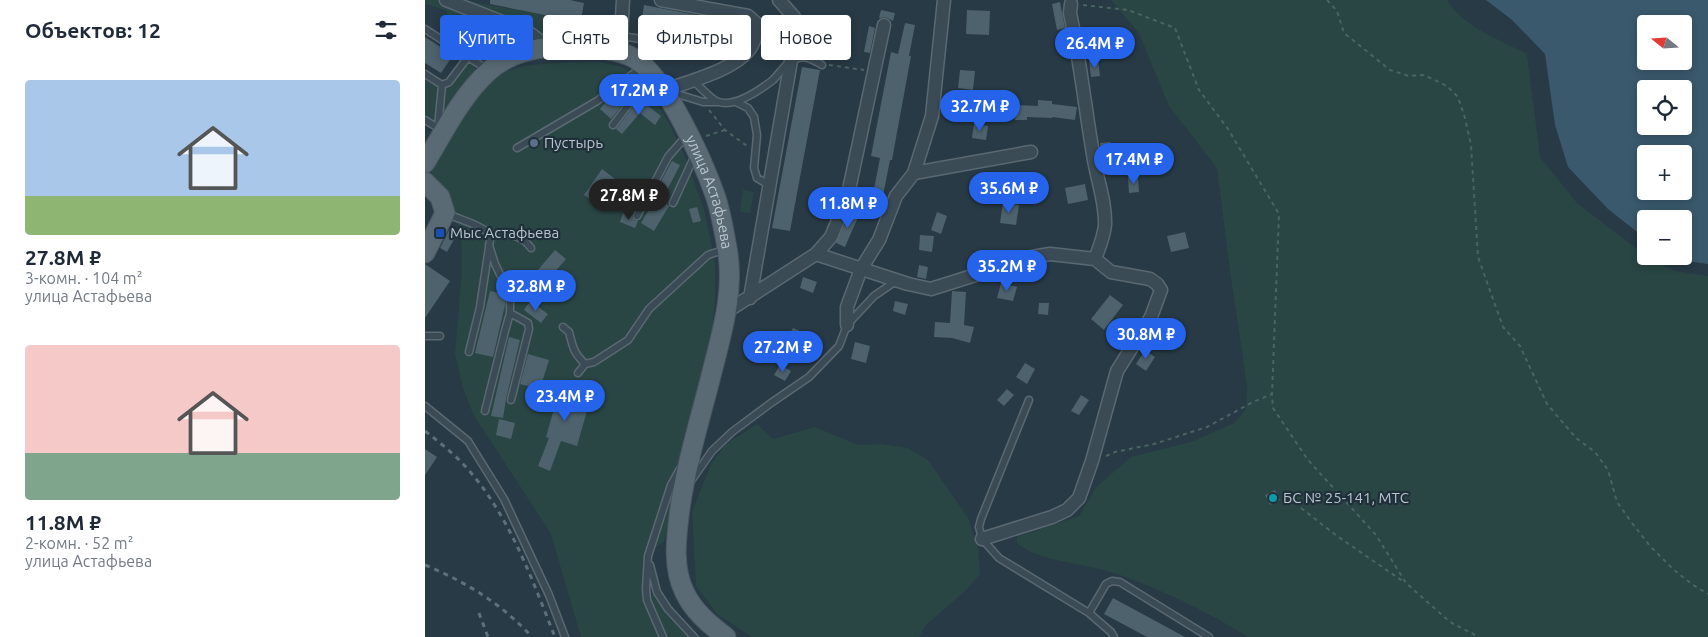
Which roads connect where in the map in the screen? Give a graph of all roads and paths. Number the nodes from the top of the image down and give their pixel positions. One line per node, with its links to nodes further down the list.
1 (448, 0): 14 (street)
2 (623, 0): 8 (street)
3 (661, 0): 9 (street)
4 (779, 0): 21 (street)
5 (944, 0): 45 (street)
6 (1327, 0): 82 (path)
7 (1071, 4): 57 (street); 70 (path)
8 (622, 15)
9 (744, 15)
10 (751, 18): 16 (street)
11 (883, 25): 25 (street)
12 (425, 29): 13 (lane)
13 (440, 39)
14 (543, 44)
15 (543, 48): 24 (main road, улица Астафьева)
16 (751, 48)
17 (628, 52): 23 (main road, улица Астафьева)
18 (466, 60): 28 (lane)
19 (472, 60): 24 (lane)
20 (736, 60): 27 (street)
21 (791, 62): 22 (lane); 32 (lane); 47 (street)
22 (822, 65): 25 (path)
23 (644, 66): 29 (main road, улица Астафьева); 40 (lane)
24 (489, 71): 38 (main road, улица Астафьева)
25 (873, 72): 56 (street)
26 (425, 74): 28 (lane)
27 (692, 80): 29 (street); 31 (lane)
28 (442, 85): 38 (lane)
29 (664, 90): 30 (lane); 33 (main road, улица Астафьева)
30 (703, 102): 31 (lane); 36 (path)
31 (718, 102): 32 (lane)
32 (736, 102): 42 (lane)
33 (674, 107): 35 (lane); 39 (main road, улица Астафьева)
34 (425, 120): 38 (lane)
35 (613, 125)
36 (725, 130): 37 (path); 42 (path)
37 (717, 133)
38 (439, 134): 44 (main road, улица Астафьева)
39 (688, 134): 41 (main road, улица Астафьева); 50 (lane)
40 (517, 148)
41 (696, 151): 48 (lane); 54 (main road, улица Астафьева)
42 (755, 152): 47 (lane)
43 (1031, 152): 45 (street)
44 (425, 163)
45 (914, 173): 58 (street)
46 (425, 182): 49 (main road)
47 (769, 185): 60 (street)
48 (673, 203)
49 (445, 213): 51 (lane); 55 (main road)
50 (637, 216)
51 (491, 234): 52 (lane); 53 (lane)
52 (489, 245): 62 (lane); 67 (lane)
53 (531, 248)
54 (727, 248): 61 (main road, улица Астафьева); 68 (lane)
55 (425, 253)
56 (816, 254): 58 (street); 60 (street)
57 (1095, 259): 59 (street); 75 (street)
58 (861, 269): 59 (street); 63 (street)
59 (897, 280): 63 (lane)
60 (750, 298): 61 (street)
61 (726, 312): 76 (main road, улица Астафьева)
62 (510, 313): 71 (lane); 74 (lane)
63 (847, 325): 77 (lane)
64 (563, 327): 68 (lane)
65 (425, 336): 66 (lane)
66 (440, 336)
67 (469, 352)
68 (585, 364): 69 (lane)
69 (578, 373)
70 (1272, 394): 75 (path); 81 (path)
71 (511, 400)
72 (1029, 400): 79 (lane)
73 (425, 406): 85 (lane)
74 (485, 411)
75 (1092, 461): 79 (street)
76 (689, 462): 77 (main road, улица Астафьева); 80 (lane)
77 (682, 495): 88 (main road, улица Астафьева)
78 (1301, 508): 81 (path)
79 (982, 539): 83 (lane)
80 (648, 556): 86 (lane); 87 (lane)
81 (1406, 583): 91 (path)
82 (1708, 594)
83 (1089, 613): 84 (lane); 90 (lane)
84 (1113, 635): 89 (lane)
85 (565, 637)
86 (663, 637)
87 (694, 637)
88 (726, 637)
89 (1120, 637)
90 (1209, 637)
91 (1479, 637)

